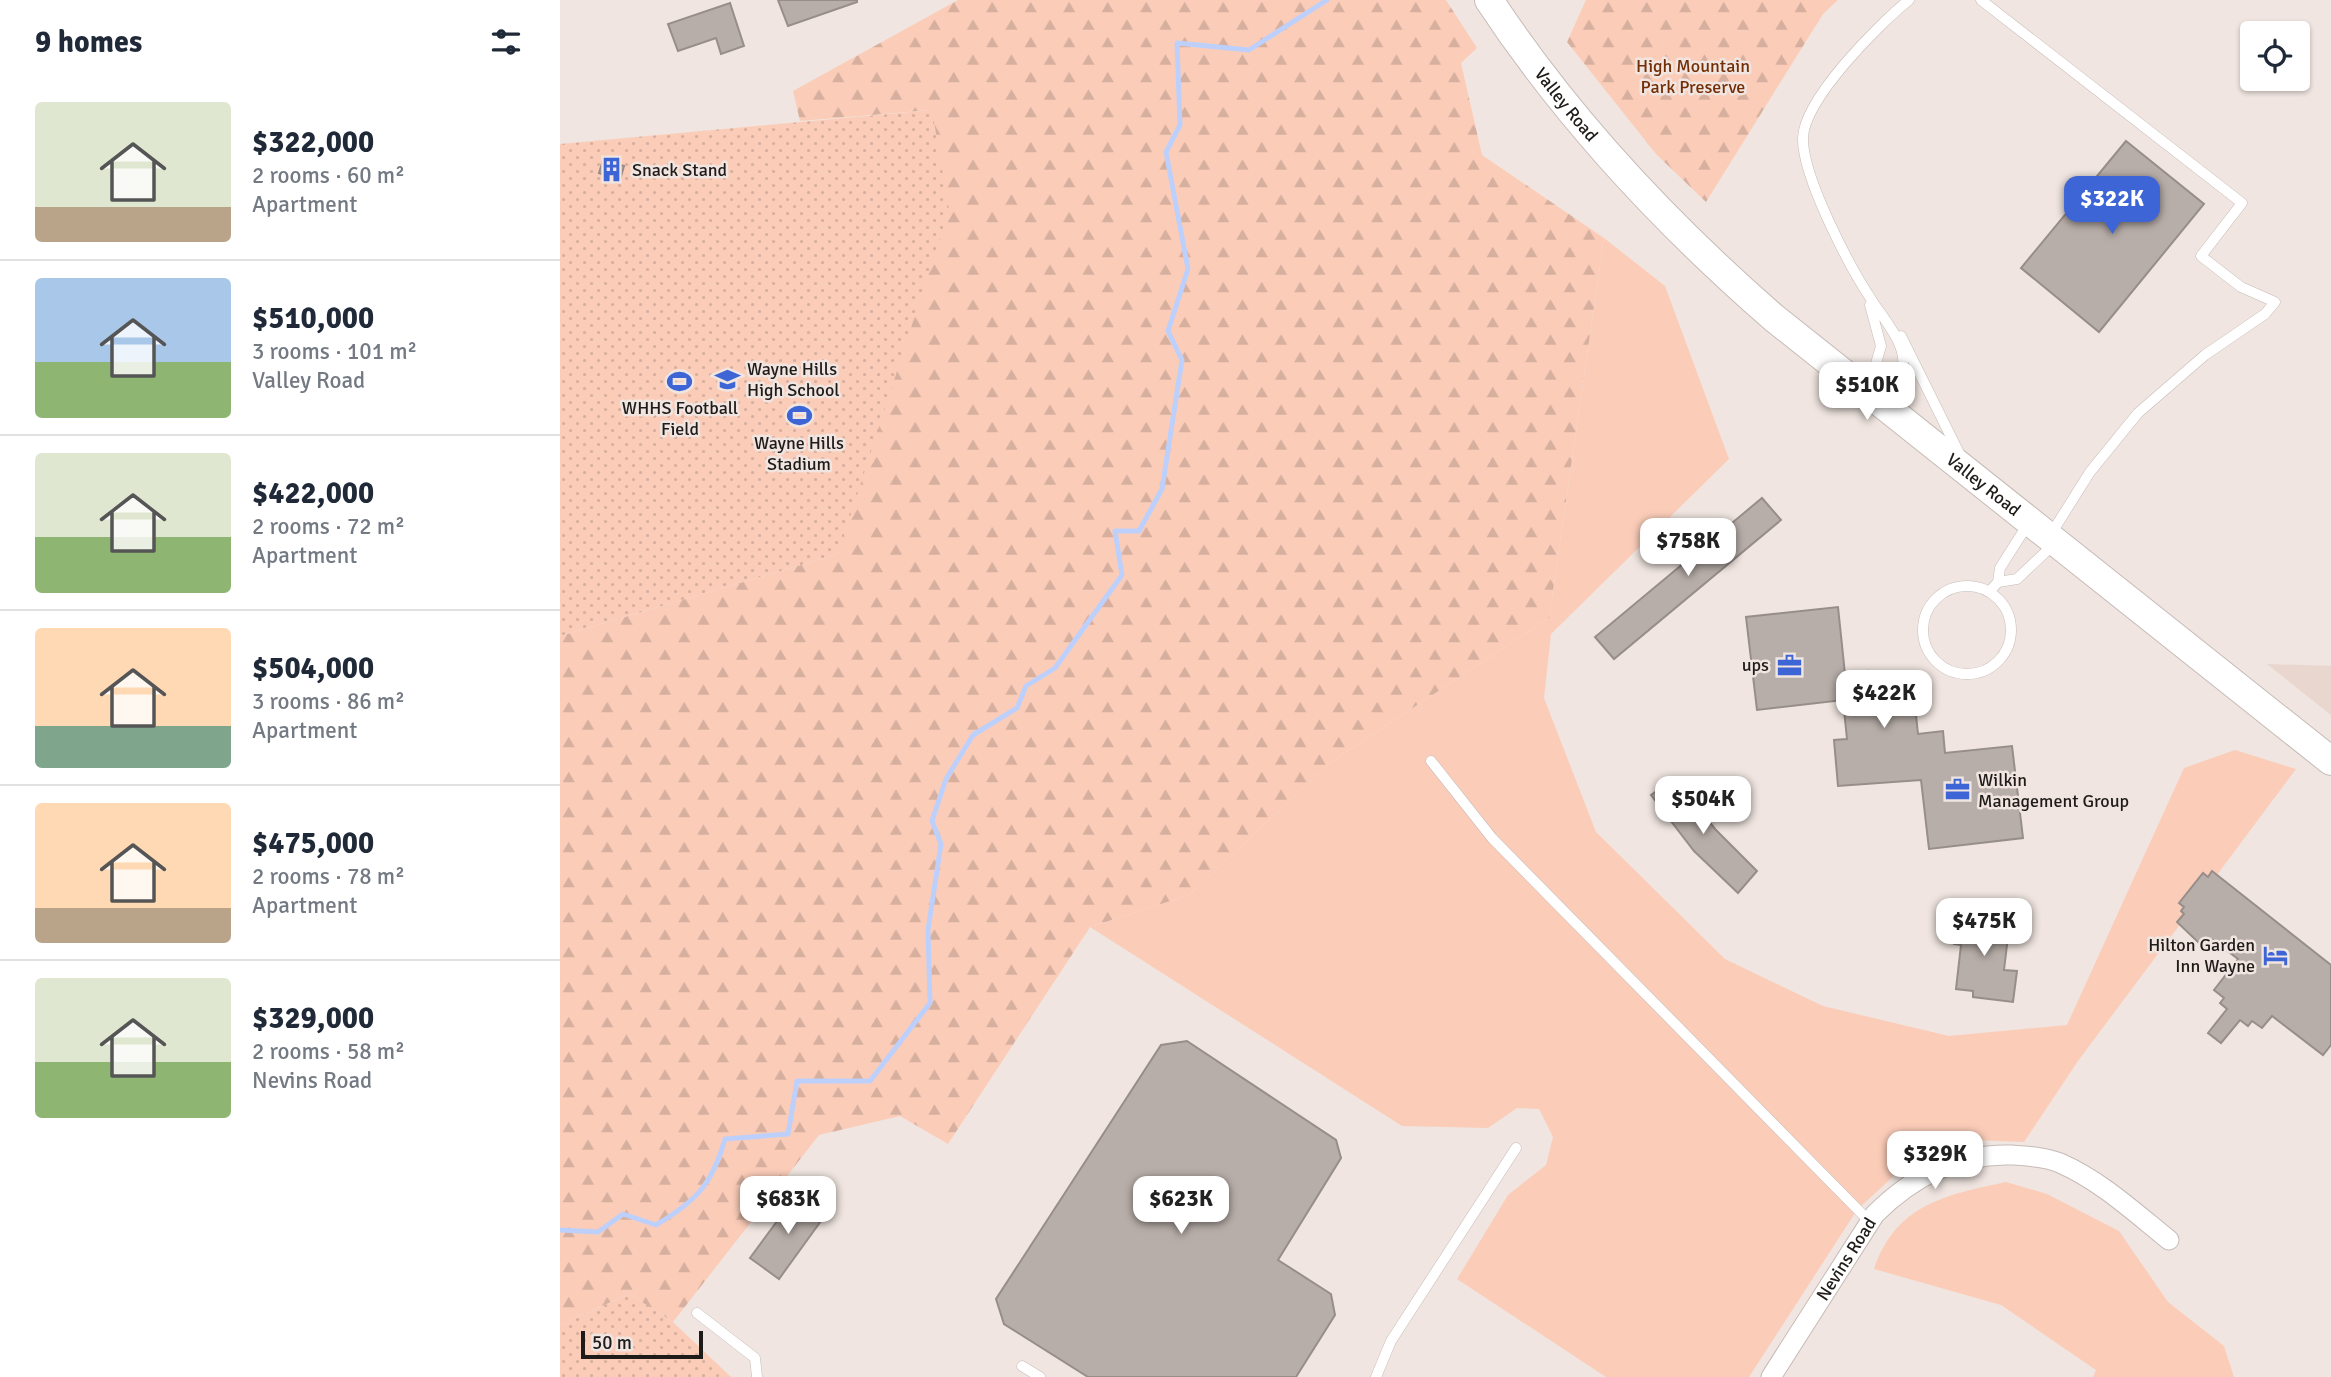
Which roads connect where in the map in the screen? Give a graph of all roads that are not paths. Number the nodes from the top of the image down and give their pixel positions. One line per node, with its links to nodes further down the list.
1 (1489, 0): 5 (main road, Valley Road)
2 (1909, 0): 4 (lane)
3 (1980, 0): 7 (lane)
4 (1868, 295): 5 (lane); 5 (lane); 6 (lane)
5 (1876, 397): 6 (main road, Valley Road)
6 (1967, 471): 7 (main road, Valley Road)
7 (2046, 533): 8 (lane); 8 (lane); 11 (main road, Valley Road)
8 (1998, 582): 9 (lane)
9 (1990, 592): 9 (lane)
10 (1431, 761): 13 (lane)
11 (2331, 761)
12 (1516, 1148): 19 (lane)
13 (1870, 1222): 14 (street, Nevins Road); 20 (street, Nevins Road)
14 (2169, 1240)
15 (697, 1313): 17 (lane)
16 (1022, 1366): 18 (lane)
17 (757, 1377)
18 (1040, 1377)
19 (1376, 1377)
20 (1771, 1377)

